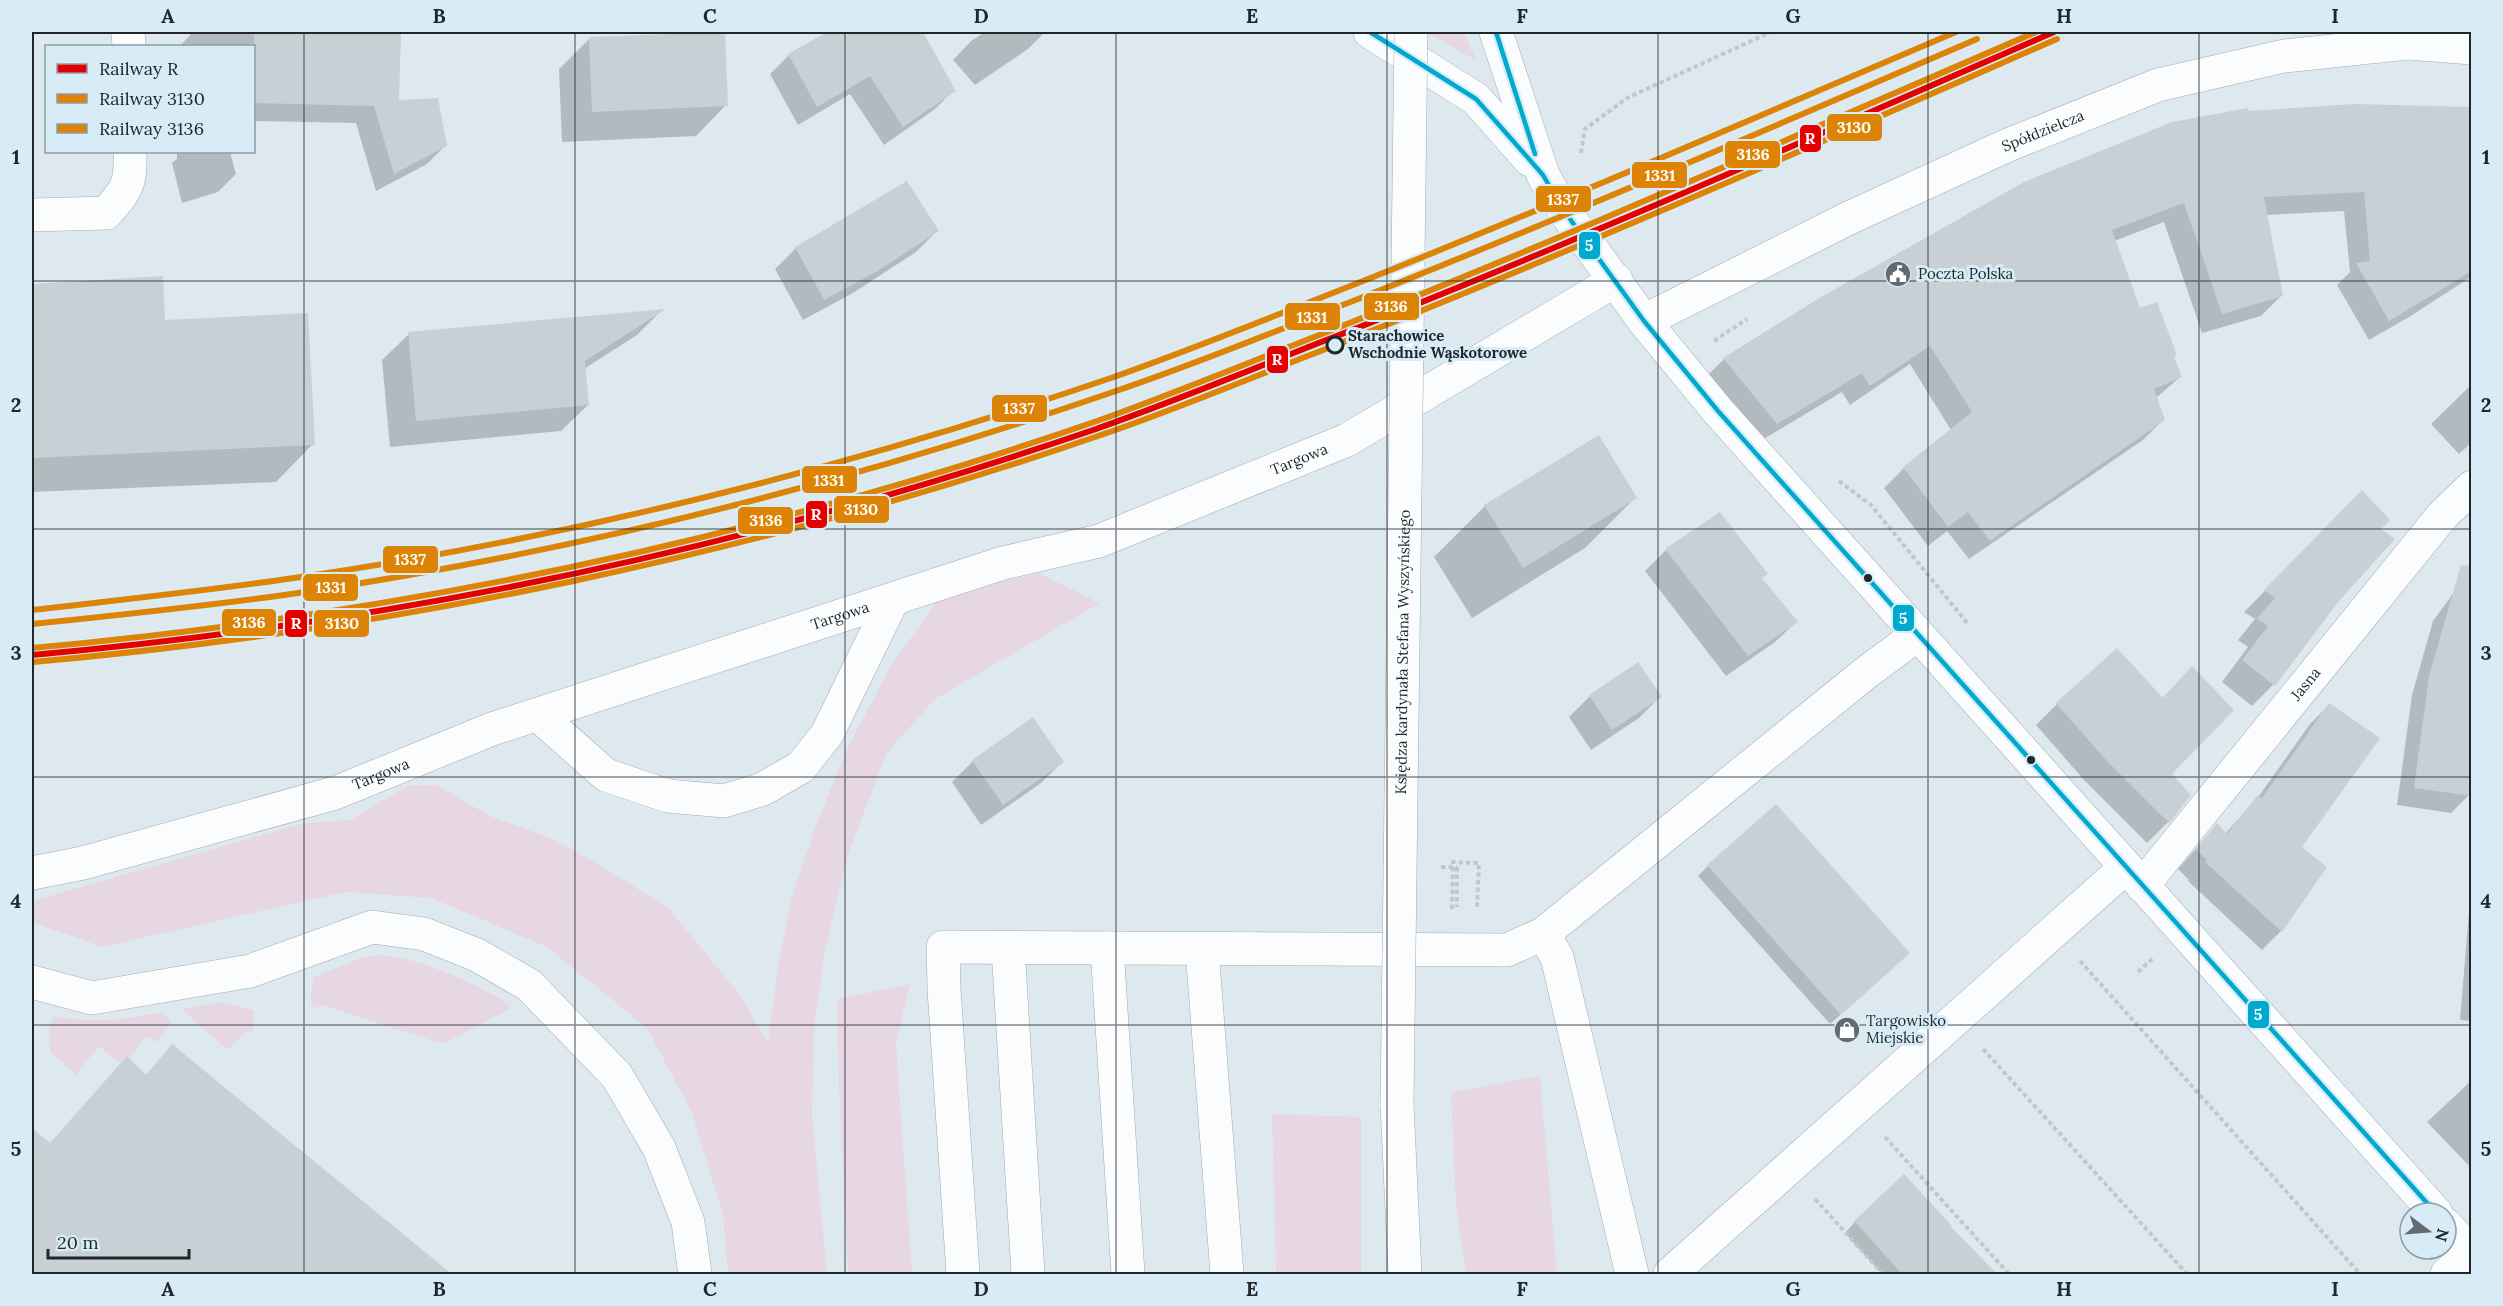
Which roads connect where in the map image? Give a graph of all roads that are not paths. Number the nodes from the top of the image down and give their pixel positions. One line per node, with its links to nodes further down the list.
1 (1370, 32): 6 (street)
2 (1411, 32): 29 (street, Księdza kardynała Stefana Wyszyńskiego, bridge)
3 (1496, 32): 6 (street)
4 (2472, 48): 9 (street, Spółdzielcza)
5 (130, 153): 7 (street)
6 (1543, 175): 8 (street)
7 (32, 215)
8 (1616, 280): 9 (street); 11 (street, Targowa)
9 (1644, 321): 12 (street)
10 (2472, 487): 15 (street, Jasna)
11 (892, 601): 13 (street, Targowa); 13 (street)
12 (1917, 635): 15 (street); 16 (street)
13 (538, 715): 14 (street, Targowa)
14 (32, 873)
15 (2133, 877): 21 (street); 31 (street, Jasna)
16 (1543, 934): 19 (street); 30 (street)
17 (1008, 948): 18 (street); 25 (street); 26 (street)
18 (1107, 948): 19 (street); 27 (street)
19 (1202, 949): 28 (street)
20 (32, 982): 24 (street)
21 (2425, 1201)
22 (2458, 1238): 23 (street)
23 (2472, 1253): 32 (street)
24 (694, 1275)
25 (963, 1275)
26 (1028, 1275)
27 (1128, 1275)
28 (1227, 1275)
29 (1405, 1275)
30 (1632, 1275)
31 (1670, 1275)
32 (2447, 1275)

